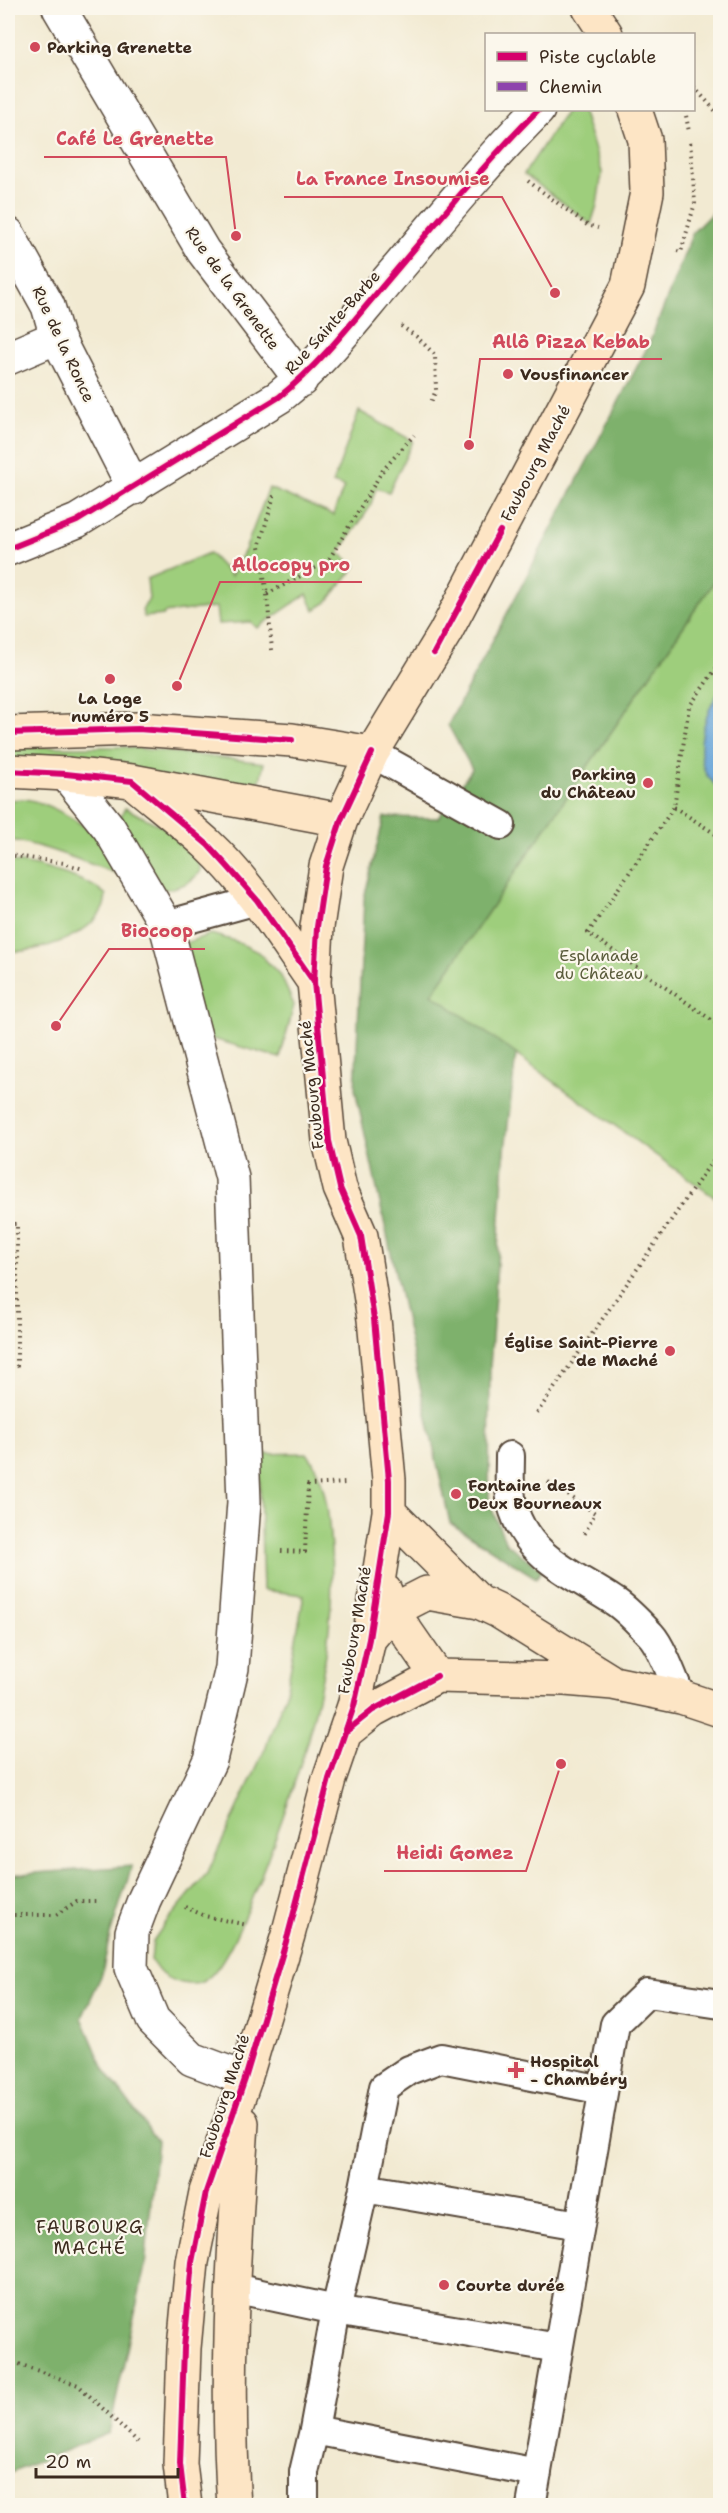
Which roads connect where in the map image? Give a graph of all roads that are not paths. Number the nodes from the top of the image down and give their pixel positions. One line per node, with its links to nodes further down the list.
1 (59, 8): 9 (street, Rue de la Grenette)
2 (589, 8): 3 (street)
3 (605, 33)
4 (537, 111): 9 (street, Rue Sainte-Barbe)
5 (635, 111): 13 (street, Faubourg Maché)
6 (8, 234): 7 (street, Rue de la Ronce)
7 (57, 337): 8 (street); 10 (street, Rue de la Ronce)
8 (8, 358)
9 (301, 380): 10 (street, Rue Sainte-Barbe)
10 (134, 488): 11 (street, Rue Sainte-Barbe)
11 (8, 549)
12 (8, 733): 13 (street)
13 (372, 753): 17 (street, Faubourg Maché); 18 (lane)
14 (8, 771): 15 (street)
15 (66, 774): 16 (street); 20 (street, Faubourg Maché)
16 (132, 781): 17 (street); 19 (street)
17 (341, 820): 21 (street, Faubourg Maché)
18 (501, 825)
19 (257, 900): 20 (lane); 21 (street)
20 (166, 925): 34 (street, Faubourg Maché)
21 (314, 982): 23 (street, Faubourg Maché)
22 (510, 1456): 30 (lane)
23 (390, 1512): 24 (street, Faubourg Maché); 25 (street)
24 (378, 1574): 26 (street, Faubourg Maché); 27 (street, Faubourg Maché)
25 (479, 1602): 26 (street); 29 (street)
26 (392, 1611): 27 (street, Faubourg Maché); 28 (street)
27 (369, 1639): 32 (street, Faubourg Maché)
28 (437, 1676): 29 (street); 32 (street)
29 (613, 1683): 30 (street)
30 (681, 1697): 31 (street)
31 (720, 1710)
32 (348, 1730): 34 (street, Faubourg Maché)
33 (720, 2004): 35 (lane)
34 (245, 2079): 38 (street, Faubourg Maché); 43 (street, Faubourg Maché)
35 (603, 2090): 36 (lane); 37 (lane)
36 (364, 2188): 37 (lane); 39 (lane)
37 (579, 2225): 40 (lane)
38 (233, 2288): 39 (lane); 44 (street, Faubourg Maché)
39 (336, 2310): 40 (lane); 41 (lane)
40 (558, 2348): 42 (lane)
41 (314, 2430): 42 (lane); 45 (lane)
42 (537, 2473): 46 (lane)
43 (185, 2505)
44 (234, 2505)
45 (304, 2505)
46 (531, 2505)

